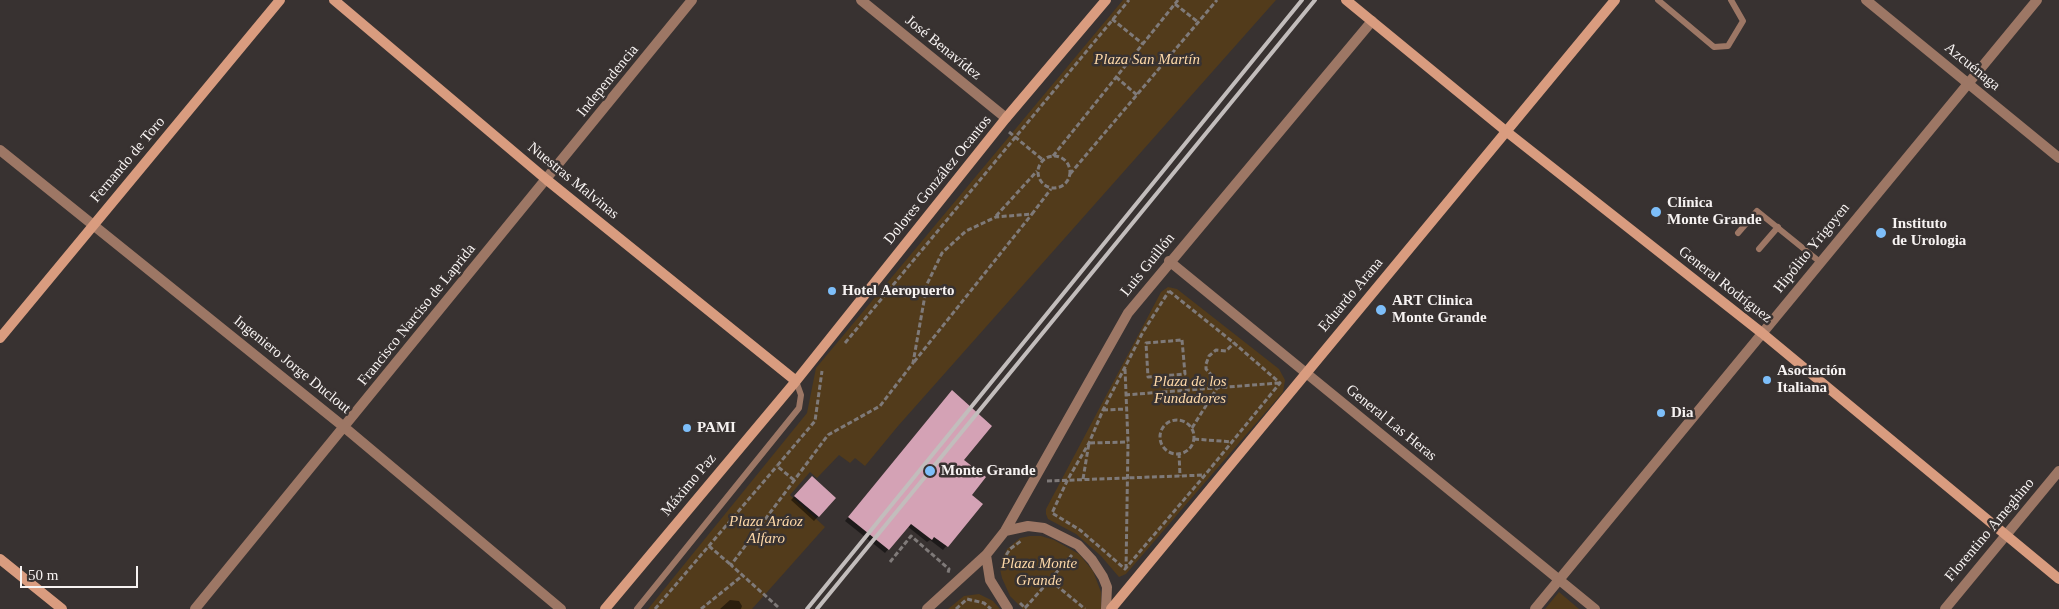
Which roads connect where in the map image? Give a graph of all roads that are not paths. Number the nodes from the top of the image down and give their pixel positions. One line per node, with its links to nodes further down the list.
1 (280, 0): 19 (street, Fernando de Toro)
2 (334, 0): 18 (street, Nuestras Malvinas)
3 (692, 0): 18 (street, Independencia)
4 (861, 0): 14 (street, José Benavídez)
5 (1106, 0): 14 (street, Dolores González Ocantos)
6 (1346, 0): 12 (street, General Rodríguez)
7 (1615, 0): 15 (street, Eduardo Arana)
8 (1658, 0): 9 (lane)
9 (1731, 0)
10 (1866, 0): 13 (street, Azcuénaga)
11 (2037, 0): 13 (street, Hipólito Yrigoyen)
12 (1372, 21): 15 (street, General Rodríguez); 23 (street, Luis Guillón)
13 (1968, 84): 17 (street, Azcuénaga); 24 (street, Hipólito Yrigoyen)
14 (1003, 122): 28 (street, Dolores González Ocantos)
15 (1507, 132): 25 (street, General Rodríguez); 27 (street, Eduardo Arana)
16 (0, 150): 19 (street, Ingeniero Jorge Duclout)
17 (2059, 158)
18 (547, 180): 28 (street, Nuestras Malvinas); 29 (street, Francisco Narciso de Laprida)
19 (94, 225): 26 (street, Fernando de Toro); 29 (street, Ingeniero Jorge Duclout)
20 (1778, 227): 21 (lane); 22 (lane); 24 (lane)
21 (1738, 233)
22 (1759, 249)
23 (1169, 261): 27 (street, General Las Heras); 31 (street, Luis Guillón)
24 (1820, 262): 25 (street, Hipólito Yrigoyen)
25 (1762, 333): 32 (street, General Rodríguez); 36 (street, Hipólito Yrigoyen)
26 (0, 338)
27 (1306, 373): 36 (street, General Las Heras); 45 (street, Eduardo Arana)
28 (796, 381): 40 (street, Máximo Paz); 41 (lane)
29 (344, 427): 38 (street, Francisco Narciso de Laprida); 39 (street, Ingeniero Jorge Duclout)
30 (2059, 471): 32 (street, Florentino Ameghino)
31 (1005, 531): 33 (street, Luis Guillón); 44 (street)
32 (2006, 535): 35 (street, General Rodríguez); 48 (street, Florentino Ameghino)
33 (986, 555): 42 (street, Luis Guillón); 43 (street)
34 (0, 559): 37 (street)
35 (2059, 579)
36 (1559, 580): 46 (street, Hipólito Yrigoyen); 47 (street, General Las Heras)
37 (62, 609)
38 (195, 609)
39 (561, 609)
40 (605, 609)
41 (636, 609)
42 (926, 609)
43 (1008, 609)
44 (1106, 609)
45 (1111, 609)
46 (1535, 609)
47 (1595, 609)
48 (1945, 609)

